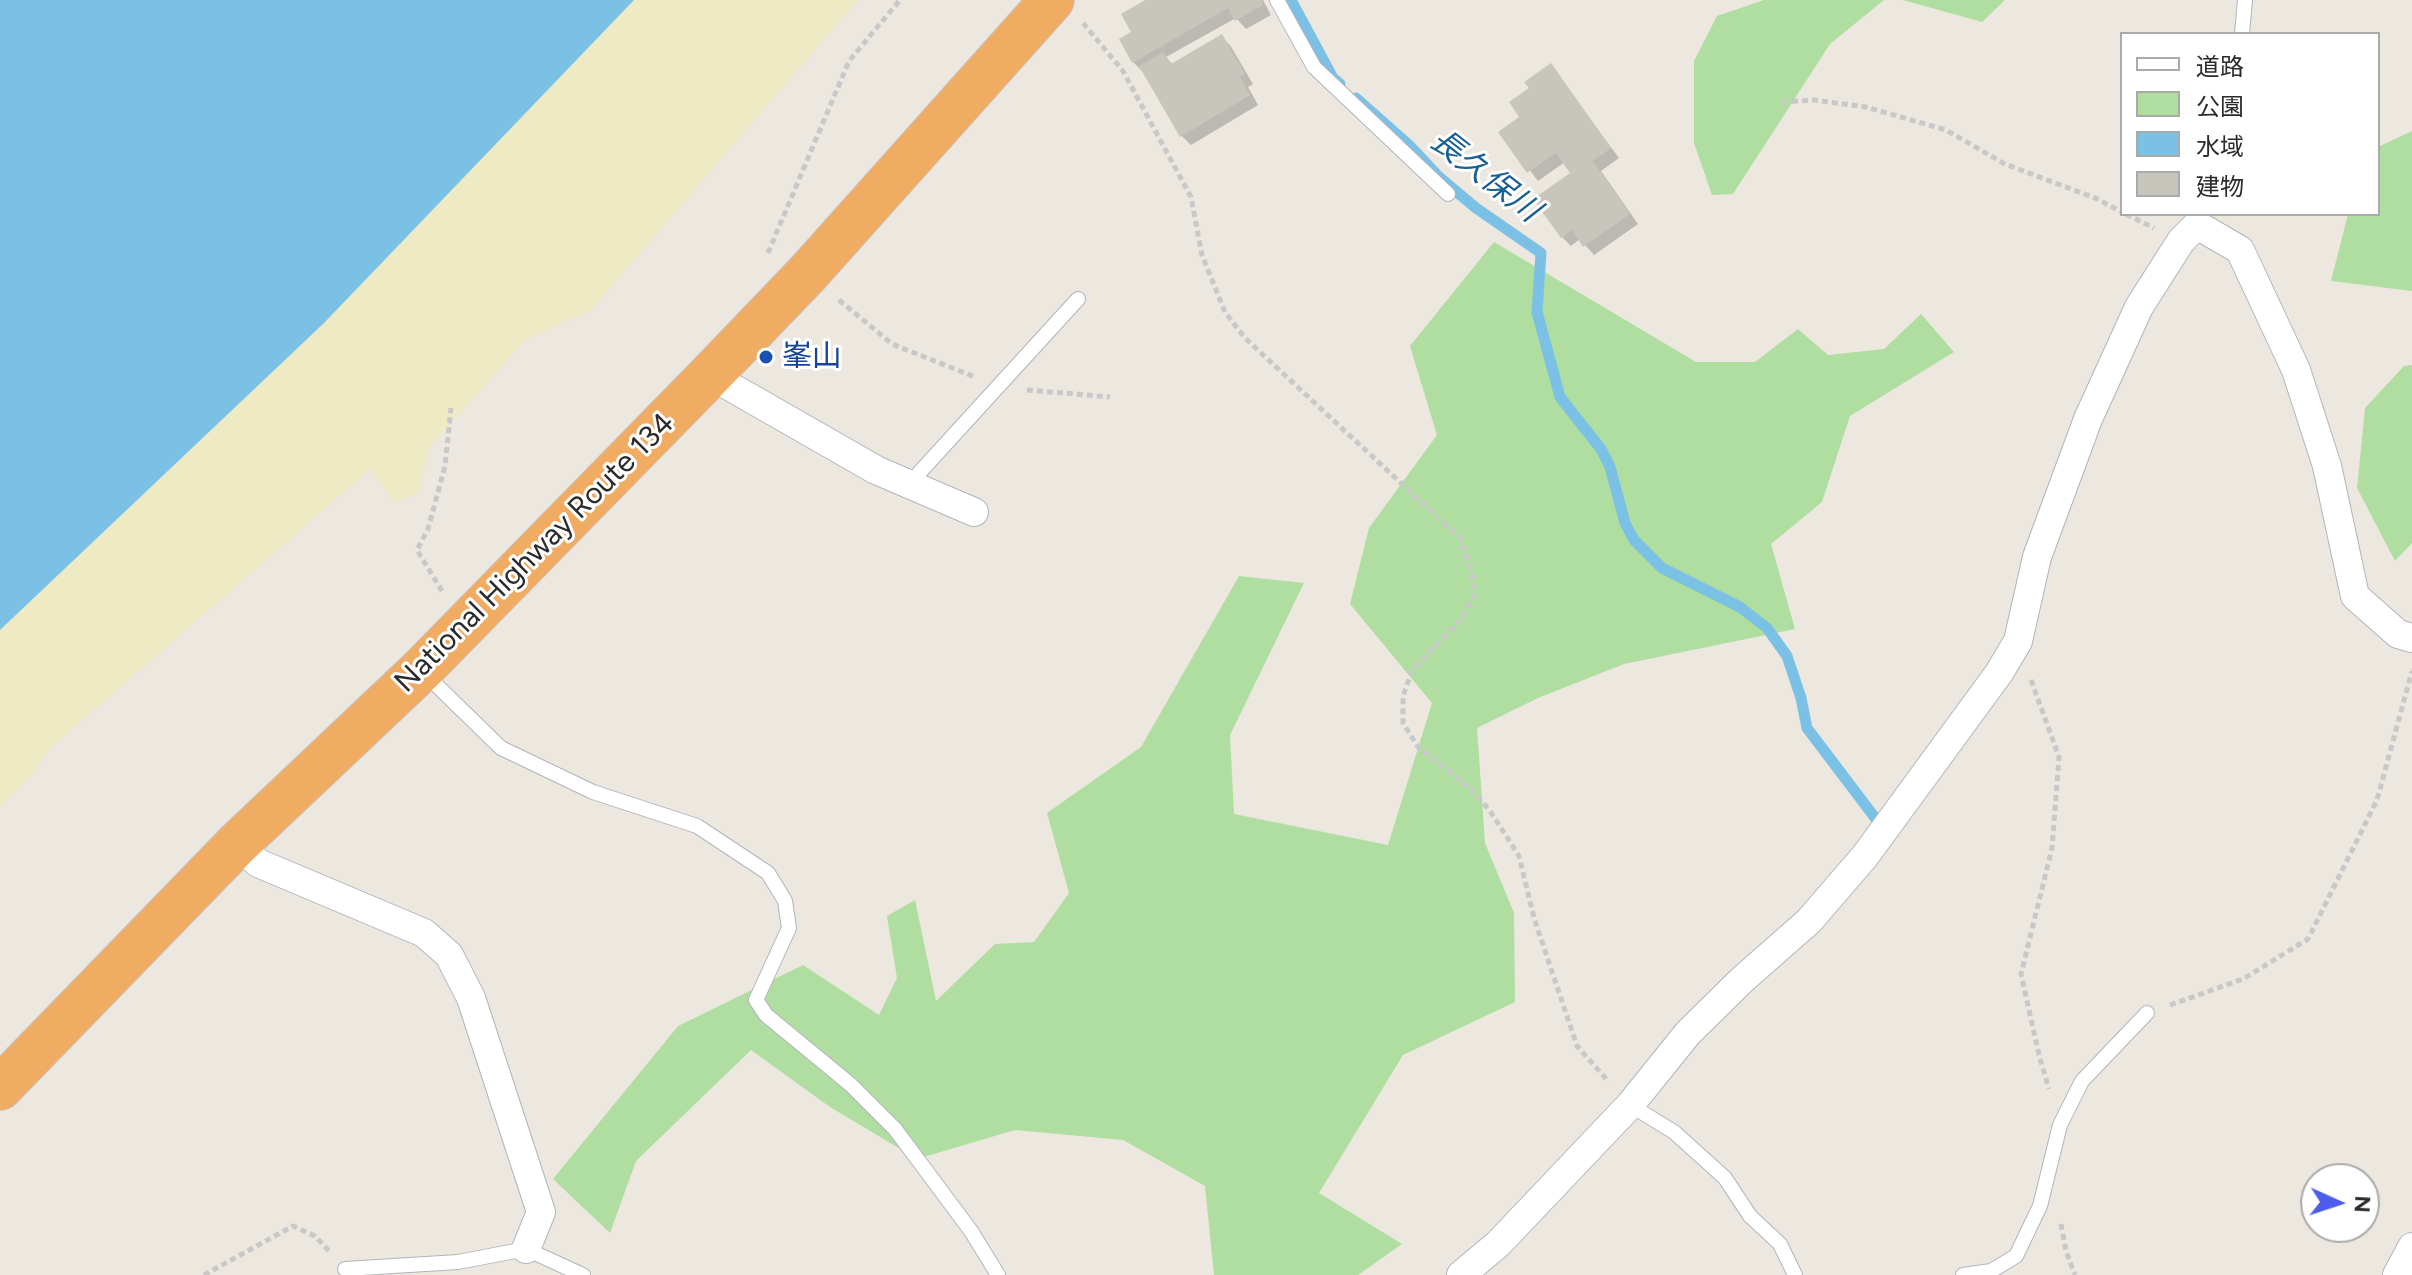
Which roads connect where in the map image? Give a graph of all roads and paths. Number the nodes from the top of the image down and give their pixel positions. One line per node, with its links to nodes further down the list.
1 (900, 0): 10 (path)
2 (1277, 0): 7 (lane)
3 (2245, 0): 5 (lane)
4 (1063, 6): 11 (highway, National Highway Route 134); 27 (path)
5 (2242, 32)
6 (1782, 102): 8 (path)
7 (1448, 194)
8 (2120, 211)
9 (2199, 220): 20 (street); 21 (street)
10 (767, 256)
11 (808, 273): 13 (highway, National Highway Route 134); 14 (path)
12 (1078, 299): 14 (lane)
13 (710, 375): 17 (street); 19 (highway, National Highway Route 134)
14 (999, 386): 15 (path); 17 (lane)
15 (1110, 397)
16 (451, 408): 19 (path)
17 (909, 484): 18 (street)
18 (974, 512)
19 (463, 627): 22 (highway, National Highway Route 134)
20 (2412, 638)
21 (2018, 641): 27 (street); 28 (path)
22 (421, 670): 24 (highway, National Highway Route 134); 34 (lane)
23 (2412, 671): 25 (path)
24 (237, 844): 26 (highway, National Highway Route 134); 30 (street)
25 (2147, 1013): 28 (lane)
26 (0, 1088)
27 (1630, 1105): 35 (street); 36 (lane)
28 (2060, 1125): 37 (lane)
29 (2412, 1247): 38 (street)
30 (526, 1249): 31 (lane); 33 (lane)
31 (345, 1269): 32 (path)
32 (204, 1275)
33 (583, 1275)
34 (998, 1275)
35 (1461, 1275)
36 (1795, 1275)
37 (1963, 1275)
38 (2397, 1275)

